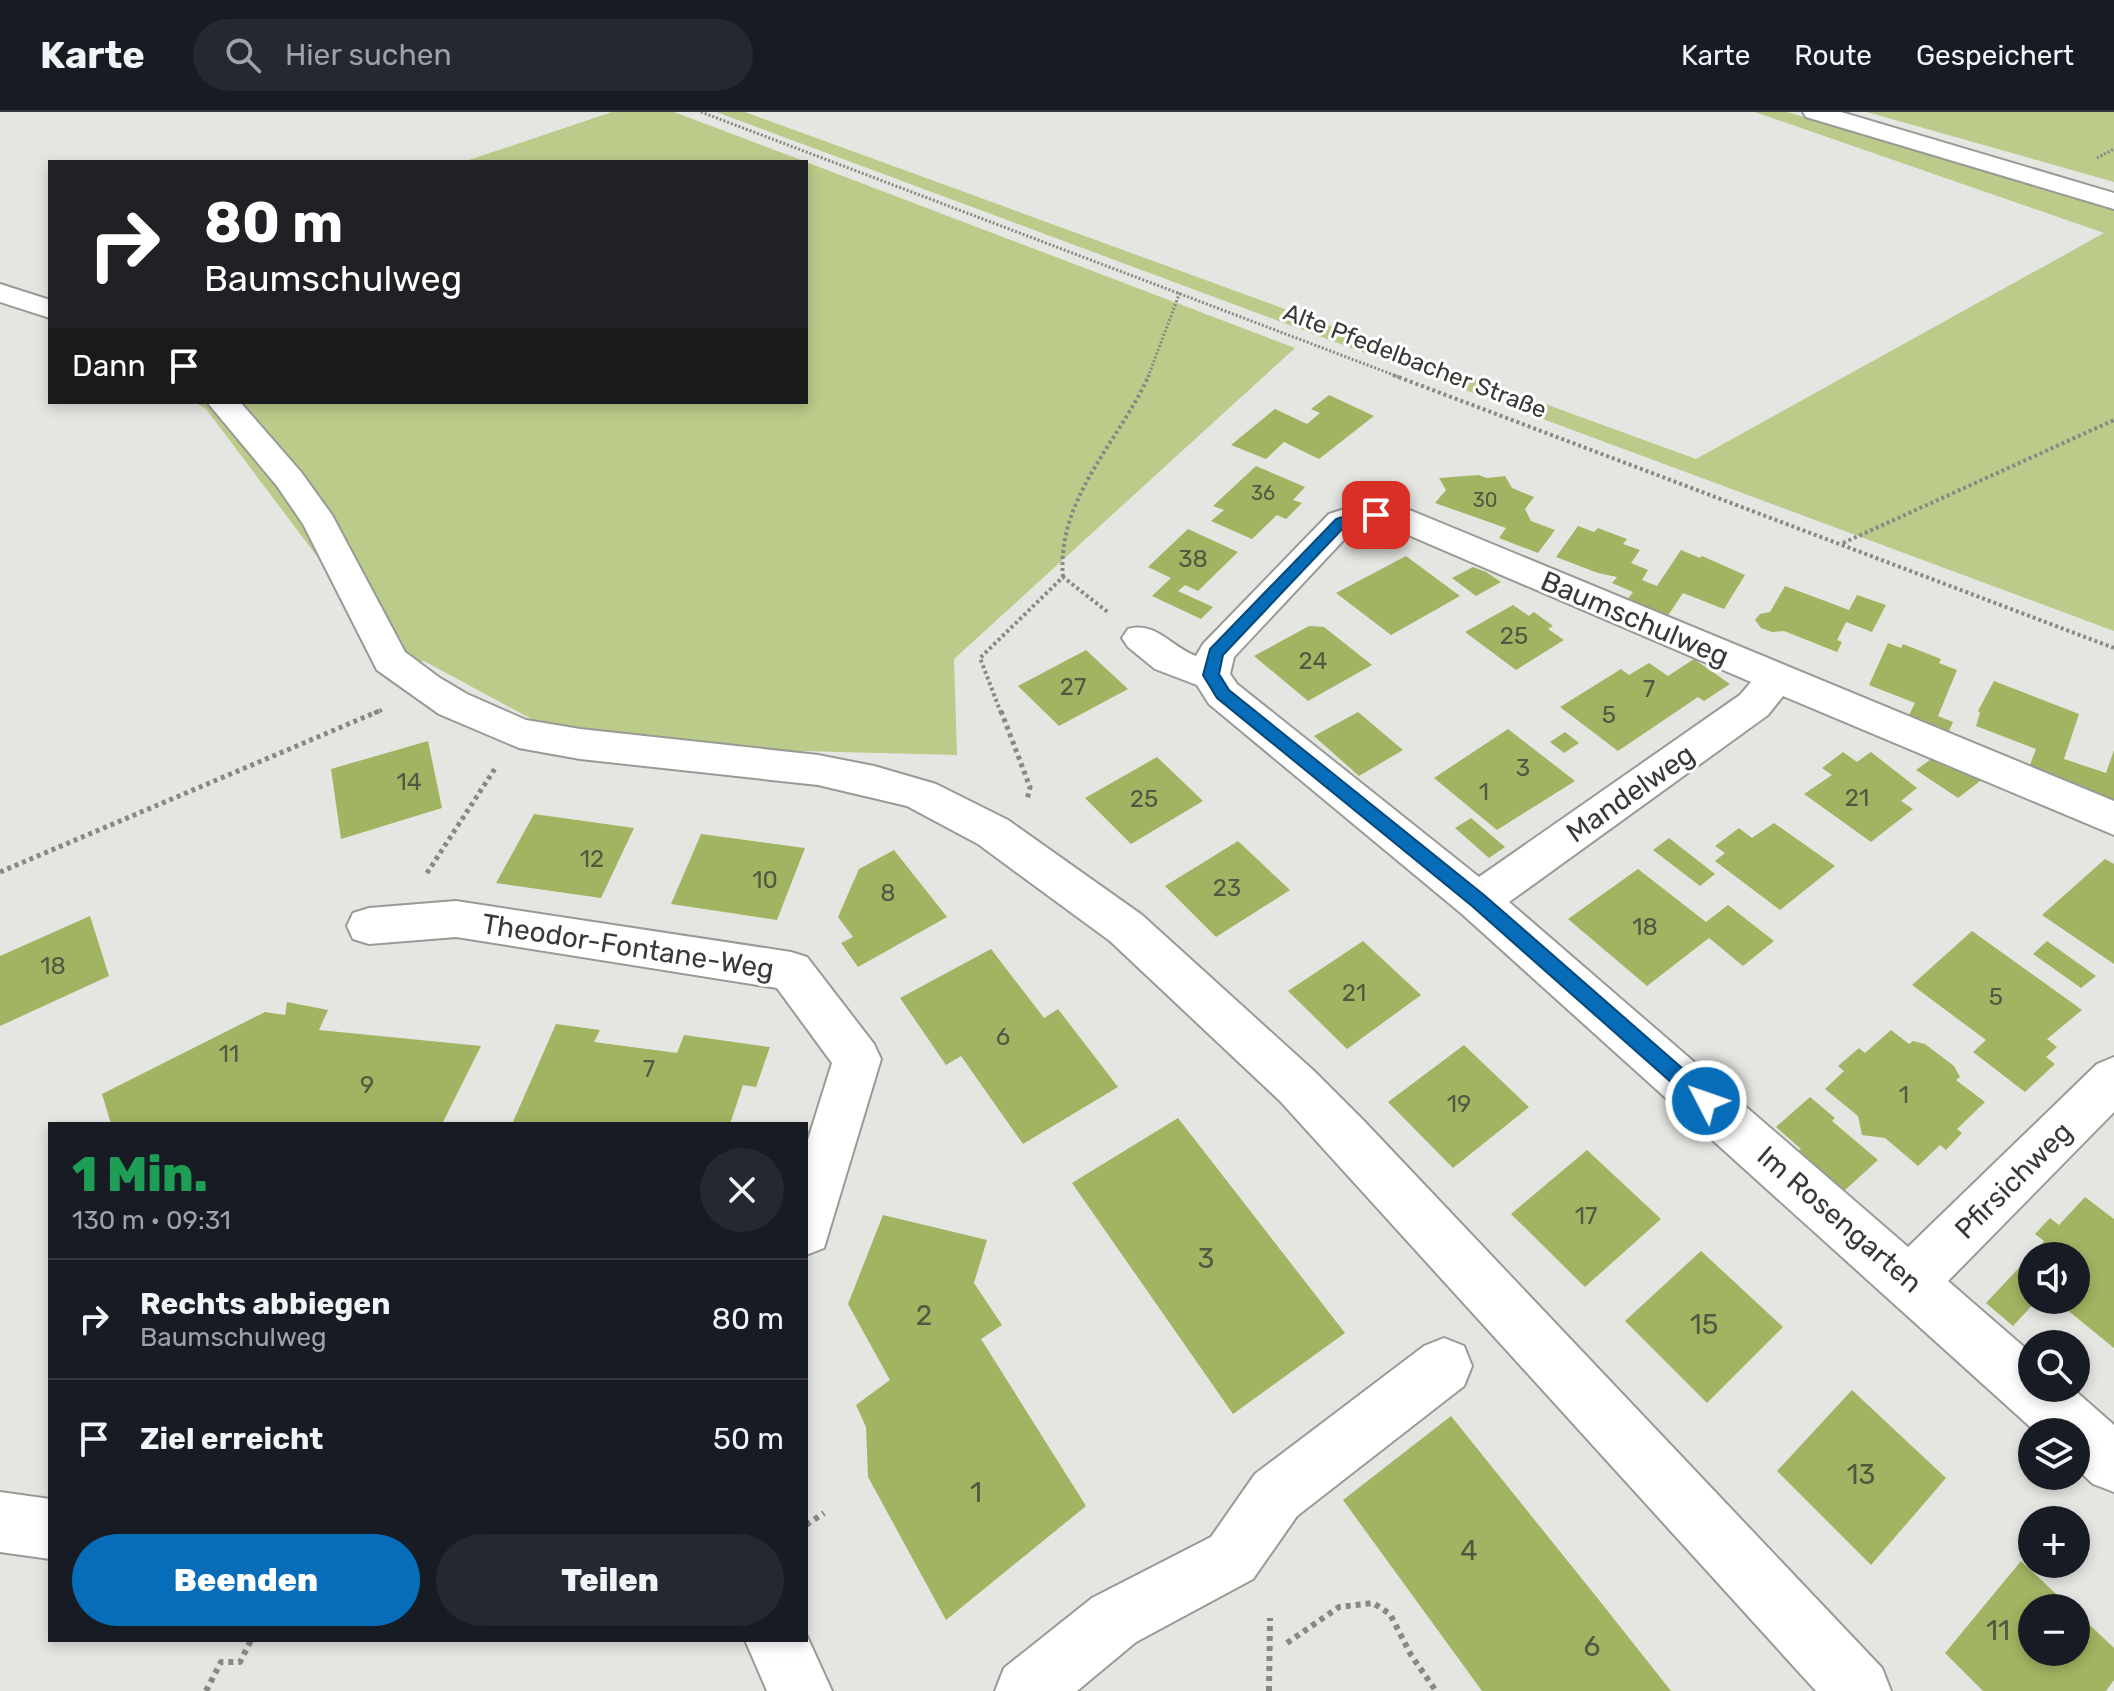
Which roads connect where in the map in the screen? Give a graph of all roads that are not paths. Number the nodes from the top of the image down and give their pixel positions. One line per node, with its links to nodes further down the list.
1 (1815, 112): 2 (street)
2 (2114, 201)
3 (0, 293): 4 (street)
4 (48, 308)
5 (225, 404): 22 (street)
6 (1141, 638): 7 (street)
7 (1211, 675): 8 (street, Baumschulweg); 10 (street, Im Rosengarten)
8 (1776, 678): 9 (street, Baumschulweg); 10 (street, Mandelweg)
9 (2114, 819)
10 (1478, 901): 14 (street, Im Rosengarten)
11 (369, 926): 13 (street, Theodor-Fontane-Weg)
12 (2114, 1079): 14 (street, Pfirsichweg)
13 (808, 1223)
14 (1911, 1281): 16 (street, Im Rosengarten)
15 (1444, 1366): 21 (street)
16 (2114, 1463)
17 (0, 1522): 18 (street)
18 (48, 1529)
19 (777, 1642): 20 (street)
20 (800, 1691)
21 (1027, 1691)
22 (1859, 1691)

